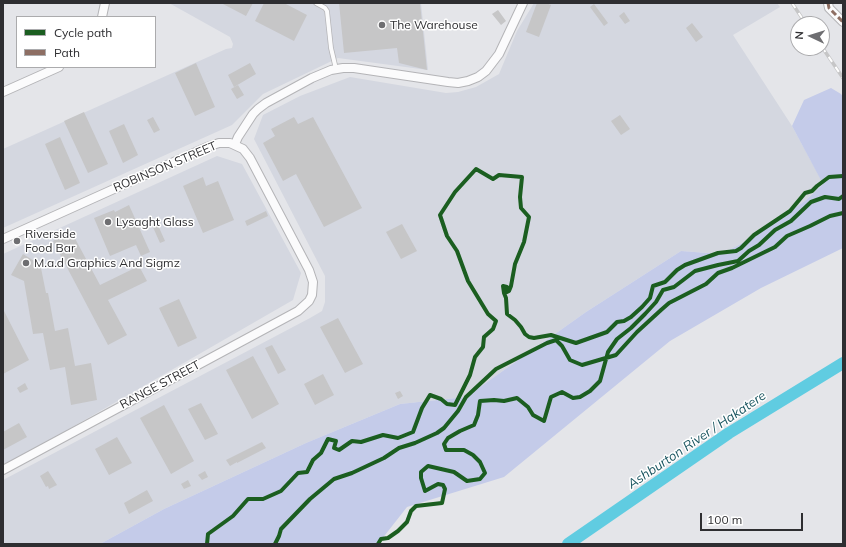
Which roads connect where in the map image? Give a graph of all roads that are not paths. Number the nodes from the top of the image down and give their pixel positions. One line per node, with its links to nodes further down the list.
1 (105, 3): 6 (street)
2 (316, 3): 4 (lane)
3 (523, 3): 9 (street)
4 (322, 4): 9 (lane)
5 (829, 5): 7 (street)
6 (102, 16)
7 (843, 22)
8 (57, 68): 10 (street)
9 (336, 69): 11 (street)
10 (3, 92)
11 (235, 144): 12 (street, ROBINSON STREET); 13 (street, ROBINSON STREET)
12 (3, 239)
13 (312, 295): 14 (street, RANGE STREET)
14 (3, 470)

